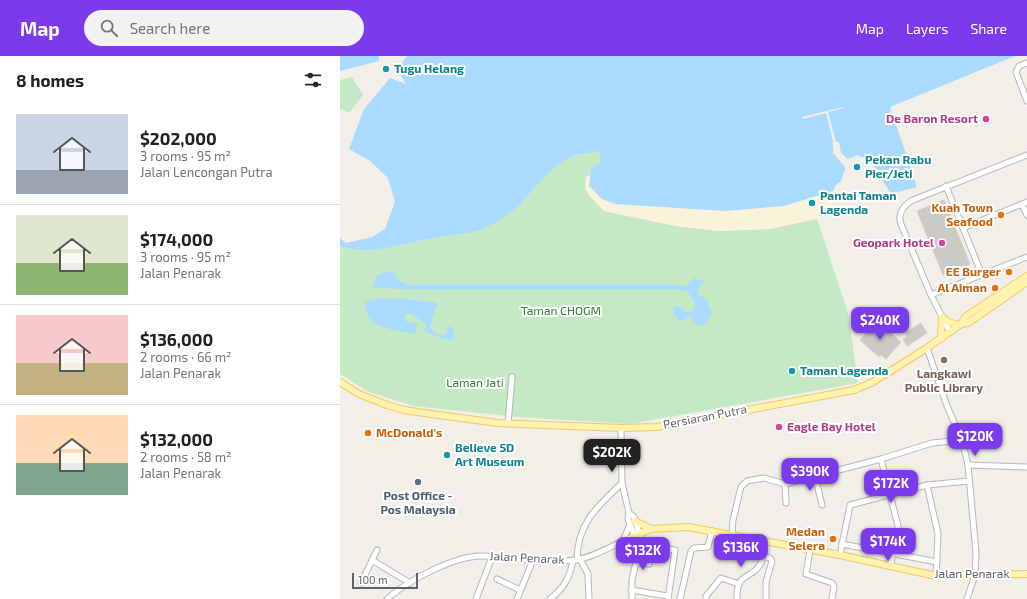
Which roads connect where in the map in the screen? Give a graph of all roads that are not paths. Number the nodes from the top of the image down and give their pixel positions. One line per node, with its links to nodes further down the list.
1 (1027, 63): 2 (street)
2 (1027, 101)
3 (1027, 155): 4 (street)
4 (946, 186): 7 (street); 12 (street)
5 (1025, 203): 6 (street); 7 (street)
6 (1027, 215)
7 (963, 228): 9 (street)
8 (1027, 257): 9 (street)
9 (982, 274): 12 (street)
10 (1027, 276): 14 (main road, Persiaran Putra)
11 (1027, 282): 14 (main road, Persiaran Putra)
12 (931, 294): 13 (street)
13 (942, 317): 14 (main road); 15 (street); 16 (main road)
14 (960, 324): 15 (main road, Persiaran Putra)
15 (950, 332): 16 (main road, Persiaran Putra)
16 (941, 339): 17 (main road, Persiaran Putra)
17 (927, 348): 21 (main road, Persiaran Putra); 22 (street)
18 (512, 377): 20 (street)
19 (340, 382): 20 (main road, Persiaran Putra)
20 (508, 423): 21 (main road, Persiaran Putra)
21 (621, 428): 28 (street)
22 (962, 440): 23 (street); 24 (street)
23 (881, 459): 26 (street); 31 (street)
24 (968, 465): 25 (street); 27 (street)
25 (1027, 466)
26 (815, 476): 29 (street); 33 (street)
27 (969, 480): 30 (street); 55 (street)
28 (622, 482): 34 (street); 50 (street)
29 (785, 484): 32 (street); 38 (street)
30 (927, 485): 31 (street); 51 (street)
31 (890, 495): 41 (street); 44 (street)
32 (786, 503)
33 (822, 505)
34 (632, 522): 35 (main road); 37 (street); 39 (street)
35 (651, 530): 36 (main road, Jalan Penarak); 37 (main road, Jalan Penarak)
36 (712, 531): 38 (main road, Jalan Penarak); 70 (street)
37 (637, 534): 39 (street, Jalan Penarak); 52 (street)
38 (732, 535): 40 (main road, Jalan Penarak)
39 (623, 540): 50 (street, Jalan Penarak)
40 (765, 541): 43 (main road, Jalan Penarak); 46 (street)
41 (842, 544): 44 (street); 45 (street)
42 (377, 550): 48 (street)
43 (810, 550): 45 (main road, Jalan Penarak); 74 (street)
44 (892, 554): 51 (street); 53 (street)
45 (840, 555): 53 (main road, Jalan Penarak)
46 (763, 556): 60 (street); 73 (street)
47 (492, 557): 49 (street, Jalan Penarak); 59 (street, Jalan Penarak); 65 (street)
48 (372, 560): 58 (street); 59 (street)
49 (533, 560): 50 (street, Jalan Penarak); 61 (street)
50 (577, 560): 67 (street); 68 (street)
51 (936, 562): 56 (street)
52 (636, 563): 62 (street); 63 (street)
53 (890, 566): 56 (main road, Jalan Penarak)
54 (1027, 574): 55 (main road, Jalan Penarak)
55 (976, 575): 56 (main road, Jalan Penarak); 75 (street)
56 (936, 576)
57 (497, 579): 61 (street)
58 (361, 583)
59 (410, 583): 64 (street, Jalan Penarak)
60 (739, 584): 71 (street); 72 (street)
61 (520, 590): 66 (street)
62 (631, 590): 63 (street); 69 (street)
63 (668, 598)
64 (387, 599)
65 (476, 599)
66 (516, 599)
67 (550, 599)
68 (588, 599)
69 (632, 599)
70 (680, 599)
71 (706, 599)
72 (737, 599)
73 (766, 599)
74 (832, 599)
75 (968, 599)

